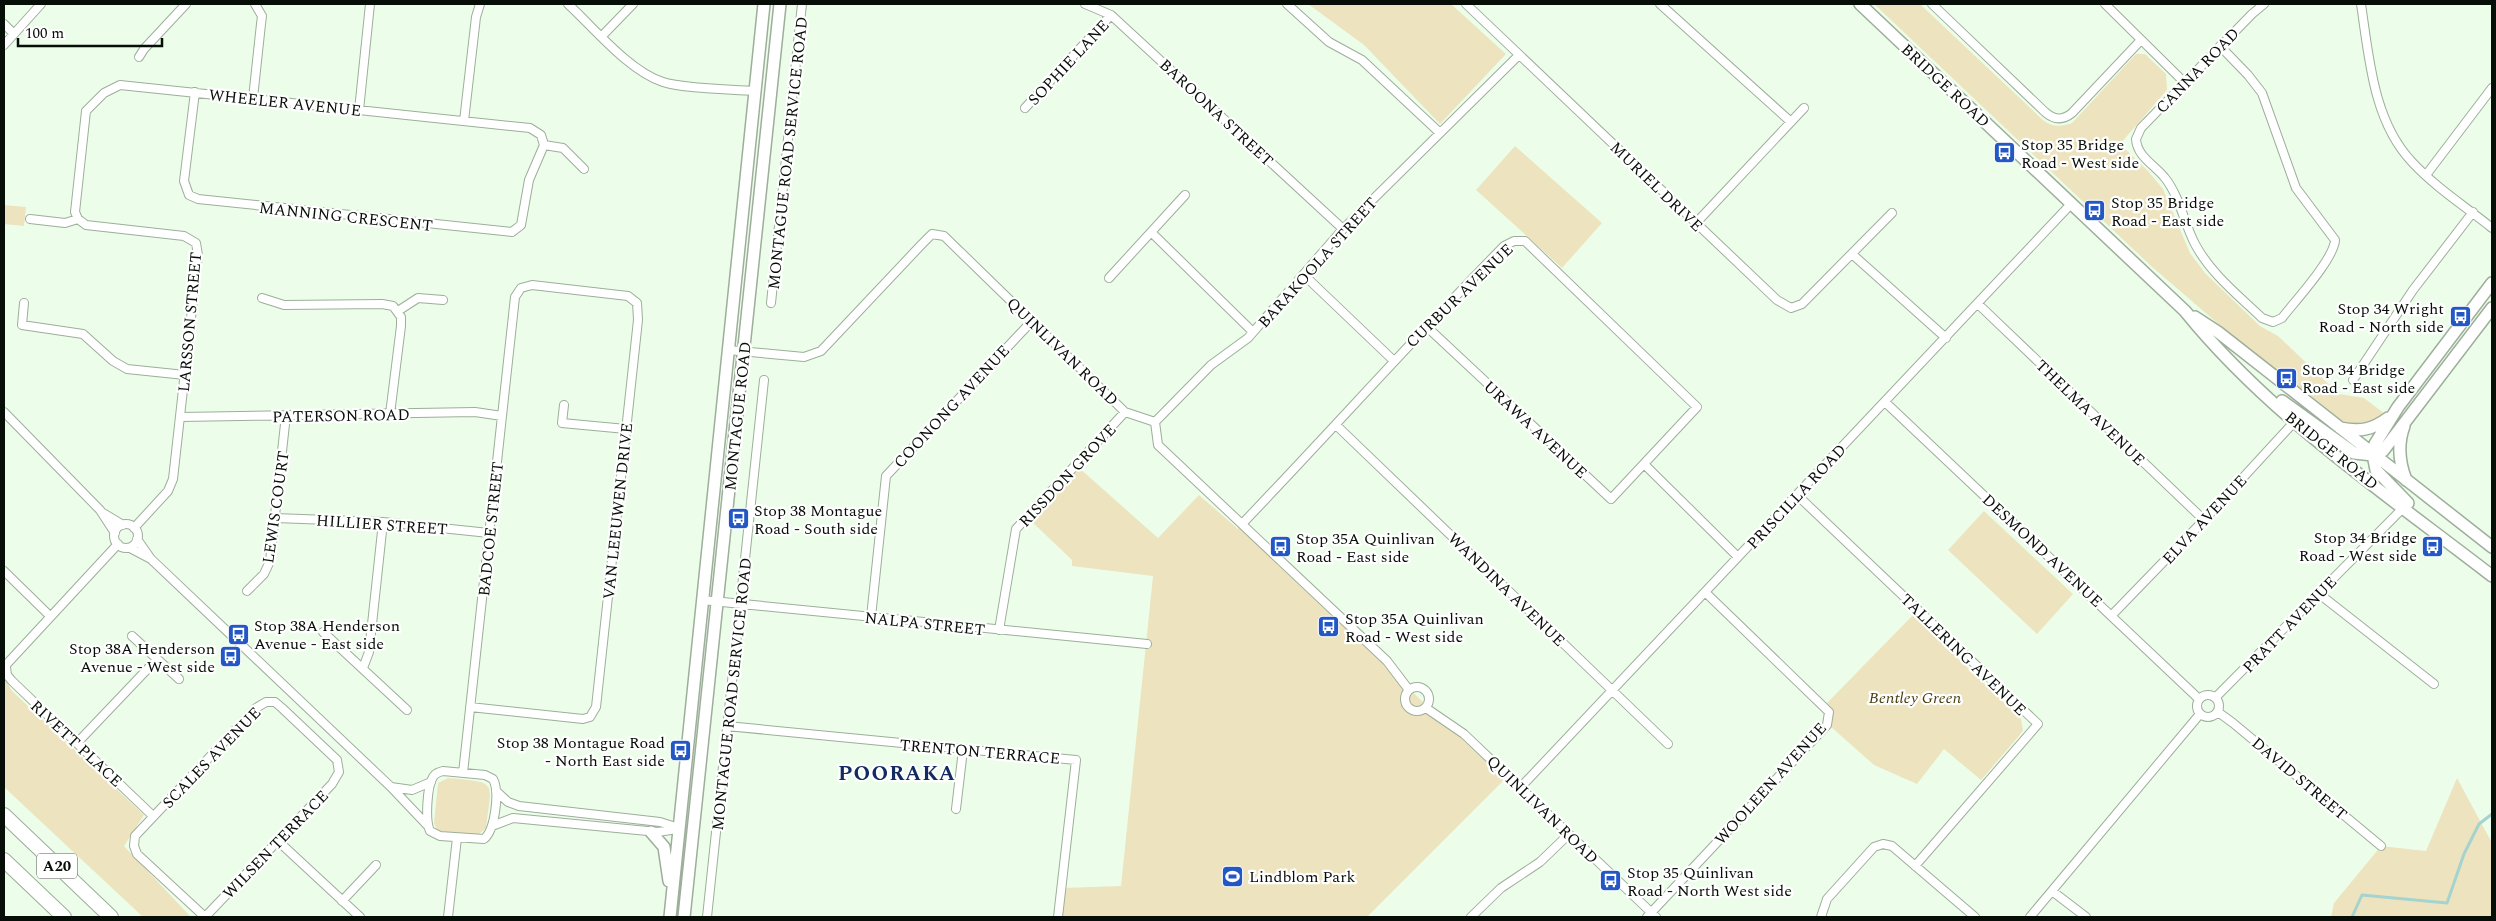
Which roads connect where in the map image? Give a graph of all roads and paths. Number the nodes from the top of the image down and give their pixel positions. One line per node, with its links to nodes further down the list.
1 (41, 4): 22 (street)
2 (186, 4): 28 (street)
3 (255, 4): 34 (street)
4 (370, 4): 37 (street)
5 (480, 4): 38 (street)
6 (568, 4): 23 (street)
7 (633, 4): 23 (street)
8 (764, 4): 31 (main road, MONTAGUE ROAD)
9 (780, 4): 33 (main road, MONTAGUE ROAD)
10 (802, 4): 62 (street, MONTAGUE ROAD SERVICE ROAD)
11 (1085, 4): 20 (street, BAROONA STREET)
12 (1287, 4): 40 (street)
13 (1466, 4): 27 (street, MURIEL DRIVE)
14 (1660, 4): 39 (street)
15 (1860, 4): 45 (main road, BRIDGE ROAD)
16 (1932, 4): 24 (street)
17 (2104, 4): 24 (street)
18 (2264, 4): 26 (street, CANNA ROAD)
19 (2361, 4): 43 (street)
20 (1111, 15): 35 (street, SOPHIE LANE); 52 (street, BAROONA STREET)
21 (4, 24): 22 (street)
22 (14, 33): 25 (street)
23 (602, 36): 31 (street)
24 (2141, 40): 29 (street)
25 (4, 45)
26 (2220, 46): 29 (street, CANNA ROAD); 29 (street, CANNA ROAD)
27 (1518, 55): 40 (street, BARAKOOLA STREET); 50 (street, MURIEL DRIVE)
28 (139, 57)
29 (2184, 82)
30 (2492, 88): 43 (street)
31 (755, 91): 33 (main road); 71 (main road, MONTAGUE ROAD)
32 (194, 92): 34 (street, WHEELER AVENUE); 41 (street, MANNING CRESCENT); 49 (street, WHEELER AVENUE)
33 (770, 93): 72 (main road, MONTAGUE ROAD)
34 (253, 98): 37 (street, WHEELER AVENUE)
35 (1025, 108)
36 (1804, 108): 39 (street)
37 (359, 110): 38 (street, WHEELER AVENUE)
38 (464, 121): 41 (street, WHEELER AVENUE)
39 (1791, 122): 50 (street)
40 (1440, 133): 52 (street, BARAKOOLA STREET)
41 (544, 145): 42 (street)
42 (584, 169)
43 (2426, 174): 46 (street)
44 (1185, 195): 53 (street)
45 (2071, 204): 63 (street, PRISCILLA ROAD); 65 (main road, BRIDGE ROAD)
46 (2473, 212): 51 (street); 77 (street)
47 (1892, 213): 54 (street, MURIEL DRIVE)
48 (30, 219): 49 (street, LARSSON STREET)
49 (78, 219): 74 (street, LARSSON STREET)
50 (1696, 223): 54 (street, MURIEL DRIVE)
51 (2492, 228)
52 (1343, 229): 55 (street, BARAKOOLA STREET)
53 (1152, 233): 56 (street); 69 (street)
54 (1852, 254): 70 (street)
55 (1304, 275): 69 (street, BARAKOOLA STREET); 73 (street)
56 (1109, 278)
57 (2492, 282): 75 (main road)
58 (521, 288): 87 (street, BADCOE STREET); 94 (street, VAN LEEUWEN DRIVE)
59 (262, 298): 66 (street)
60 (443, 300): 66 (street)
61 (24, 303): 74 (street)
62 (771, 303)
63 (1978, 304): 70 (street, PRISCILLA ROAD); 103 (street, THELMA AVENUE)
64 (2492, 308): 79 (main road)
65 (2185, 310): 78 (main road, BRIDGE ROAD); 93 (main road, BRIDGE ROAD)
66 (398, 311): 84 (street)
67 (1032, 321): 72 (street, QUINLIVAN ROAD); 83 (street, QUINLIVAN ROAD); 127 (street, COONONG AVENUE)
68 (1426, 326): 73 (street, CURBUR AVENUE); 96 (street, URAWA AVENUE); 96 (street, CURBUR AVENUE)
69 (1253, 332): 91 (street, BARAKOOLA STREET)
70 (1946, 338): 80 (street, PRISCILLA ROAD)
71 (728, 350): 72 (street, QUINLIVAN ROAD); 122 (main road, MONTAGUE ROAD)
72 (743, 350): 123 (main road, MONTAGUE ROAD)
73 (1393, 360): 92 (street, CURBUR AVENUE)
74 (185, 375): 88 (street, LARSSON STREET)
75 (2421, 376): 79 (main road); 85 (main road)
76 (764, 380): 124 (street, MONTAGUE ROAD SERVICE ROAD)
77 (2353, 380)
78 (2251, 381): 90 (main road, BRIDGE ROAD); 95 (main road)
79 (2433, 385): 89 (main road)
80 (1885, 402): 98 (street, PRISCILLA ROAD); 125 (street, DESMOND AVENUE)
81 (564, 405): 94 (street)
82 (4, 412): 100 (street)
83 (1125, 412): 91 (street, QUINLIVAN ROAD); 128 (street, RISSDON GROVE)
84 (390, 414): 86 (street, PATERSON ROAD); 87 (street, PATERSON ROAD)
85 (2393, 414): 93 (main road); 95 (main road)
86 (286, 416): 88 (street, PATERSON ROAD); 101 (street, LEWIS COURT)
87 (502, 416): 109 (street, BADCOE STREET)
88 (180, 417): 107 (street, LARSSON STREET)
89 (2407, 419): 95 (main road); 97 (main road)
90 (2295, 421): 99 (main road, BRIDGE ROAD); 103 (street, ELVA AVENUE)
91 (1155, 422): 105 (street)
92 (1336, 425): 105 (street, CURBUR AVENUE); 138 (street, WANDINA AVENUE)
93 (2336, 427): 95 (main road, BRIDGE ROAD)
94 (626, 429): 141 (street, VAN LEEUWEN DRIVE)
95 (2373, 455): 97 (main road, BRIDGE ROAD); 102 (main road)
96 (1645, 465): 114 (street)
97 (2406, 481): 112 (main road, BRIDGE ROAD)
98 (1797, 495): 114 (street, PRISCILLA ROAD); 170 (street, TALLERING AVENUE)
99 (2404, 507): 102 (main road, BRIDGE ROAD); 121 (street, PRATT AVENUE)
100 (100, 510): 106 (street); 108 (street)
101 (275, 518): 104 (street, HILLIER STREET); 119 (street, LEWIS COURT)
102 (2419, 519): 116 (main road, BRIDGE ROAD)
103 (2204, 520): 125 (street, ELVA AVENUE)
104 (383, 522): 109 (street, HILLIER STREET); 134 (street)
105 (1242, 524): 137 (street)
106 (123, 525): 107 (street); 108 (street)
107 (134, 528): 110 (street)
108 (116, 533): 111 (street)
109 (489, 533): 141 (street, BADCOE STREET)
110 (137, 539): 113 (street); 115 (street)
111 (118, 544): 113 (street); 126 (street)
112 (2491, 547): 116 (main road)
113 (130, 548): 115 (street)
114 (1738, 557): 120 (street, PRISCILLA ROAD)
115 (151, 559): 153 (street)
116 (2477, 564): 118 (main road, BRIDGE ROAD)
117 (4, 571): 126 (street)
118 (2492, 576)
119 (247, 591)
120 (1705, 592): 138 (street, PRISCILLA ROAD); 174 (street, WOOLEEN AVENUE)
121 (2318, 593): 136 (street); 139 (street, PRATT AVENUE)
122 (702, 600): 123 (street, NALPA STREET); 161 (main road, MONTAGUE ROAD)
123 (718, 602): 124 (street, NALPA STREET); 162 (main road, MONTAGUE ROAD)
124 (740, 604): 127 (street, NALPA STREET); 146 (street, MONTAGUE ROAD SERVICE ROAD)
125 (2112, 615): 140 (street, DESMOND AVENUE)
126 (50, 616): 133 (street)
127 (871, 617): 128 (street, NALPA STREET)
128 (999, 630): 131 (street, NALPA STREET)
129 (323, 632): 134 (street)
130 (132, 636): 132 (street)
131 (1147, 644)
132 (157, 659): 135 (street); 147 (street)
133 (5, 667): 147 (street, RIVETT PLACE)
134 (363, 668): 143 (street)
135 (179, 679)
136 (2434, 684)
137 (1409, 690): 142 (street); 142 (street)
138 (1613, 690): 148 (street, WANDINA AVENUE); 154 (street, PRISCILLA ROAD)
139 (2216, 697): 140 (street); 144 (street)
140 (2199, 699): 145 (street)
141 (470, 707): 151 (street, BADCOE STREET)
142 (1426, 708): 154 (street, QUINLIVAN ROAD)
143 (407, 710)
144 (2218, 712): 145 (street); 167 (street, DAVID STREET)
145 (2200, 714): 171 (street)
146 (728, 726): 149 (street, TRENTON TERRACE); 182 (street, MONTAGUE ROAD SERVICE ROAD)
147 (77, 743): 158 (street, RIVETT PLACE)
148 (1668, 744)
149 (963, 750): 156 (street); 183 (street, TRENTON TERRACE)
150 (340, 768): 158 (street, SCALES AVENUE); 166 (street, WILSEN TERRACE)
151 (463, 773): 152 (street); 155 (street)
152 (431, 782): 153 (street); 159 (street)
153 (392, 787): 159 (street)
154 (1520, 788): 164 (street, QUINLIVAN ROAD)
155 (496, 791): 160 (street); 161 (street)
156 (956, 808)
157 (4, 815): 176 (highway, A20)
158 (153, 816): 177 (street, SCALES AVENUE)
159 (428, 826): 165 (street)
160 (492, 826): 163 (street); 165 (street)
161 (679, 828): 162 (main road); 163 (street); 172 (main road, MONTAGUE ROAD)
162 (694, 830): 181 (main road, MONTAGUE ROAD)
163 (651, 832): 172 (main road)
164 (1569, 834): 174 (street, QUINLIVAN ROAD); 184 (street)
165 (456, 838): 179 (street)
166 (278, 841): 173 (street); 177 (street, WILSEN TERRACE)
167 (2381, 846)
168 (4, 860): 175 (highway, A20)
169 (376, 864): 173 (street)
170 (1916, 866): 185 (street); 186 (street)
171 (2052, 891): 187 (street); 188 (street)
172 (672, 897): 180 (main road, MONTAGUE ROAD)
173 (342, 901): 178 (street)
174 (1652, 916)
175 (64, 917)
176 (111, 917)
177 (205, 917)
178 (360, 917)
179 (448, 917)
180 (670, 917)
181 (684, 917)
182 (707, 917)
183 (1058, 917)
184 (1471, 917)
185 (1821, 917)
186 (1975, 917)
187 (2030, 917)
188 (2086, 917)

